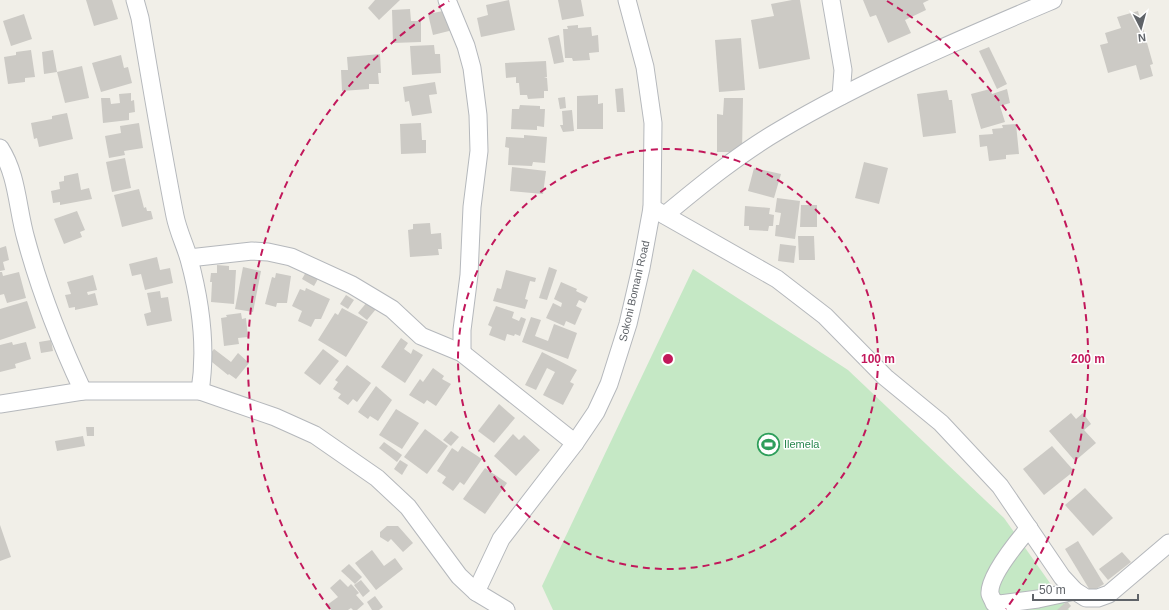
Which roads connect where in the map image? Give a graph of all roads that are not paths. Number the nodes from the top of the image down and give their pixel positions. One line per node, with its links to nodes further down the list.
1 (135, 0): 11 (street)
2 (447, 0): 12 (street)
3 (832, 0): 6 (street)
4 (1053, 0): 7 (street)
5 (633, 2): 10 (street, Sokoni Bomani Road)
6 (844, 70): 7 (street); 8 (street)
7 (863, 86): 8 (street)
8 (841, 96): 10 (street)
9 (0, 148): 13 (street)
10 (658, 211): 16 (street, Sokoni Bomani Road); 17 (street)
11 (189, 258): 12 (street); 14 (street)
12 (462, 354): 16 (street)
13 (83, 391): 14 (street); 15 (street)
14 (200, 391): 20 (street)
15 (0, 404)
16 (575, 444): 20 (street, Sokoni Bomani Road)
17 (1029, 528): 19 (street); 19 (street)
18 (1169, 543): 19 (street)
19 (1075, 591)
20 (476, 592): 21 (street)
21 (506, 610)

